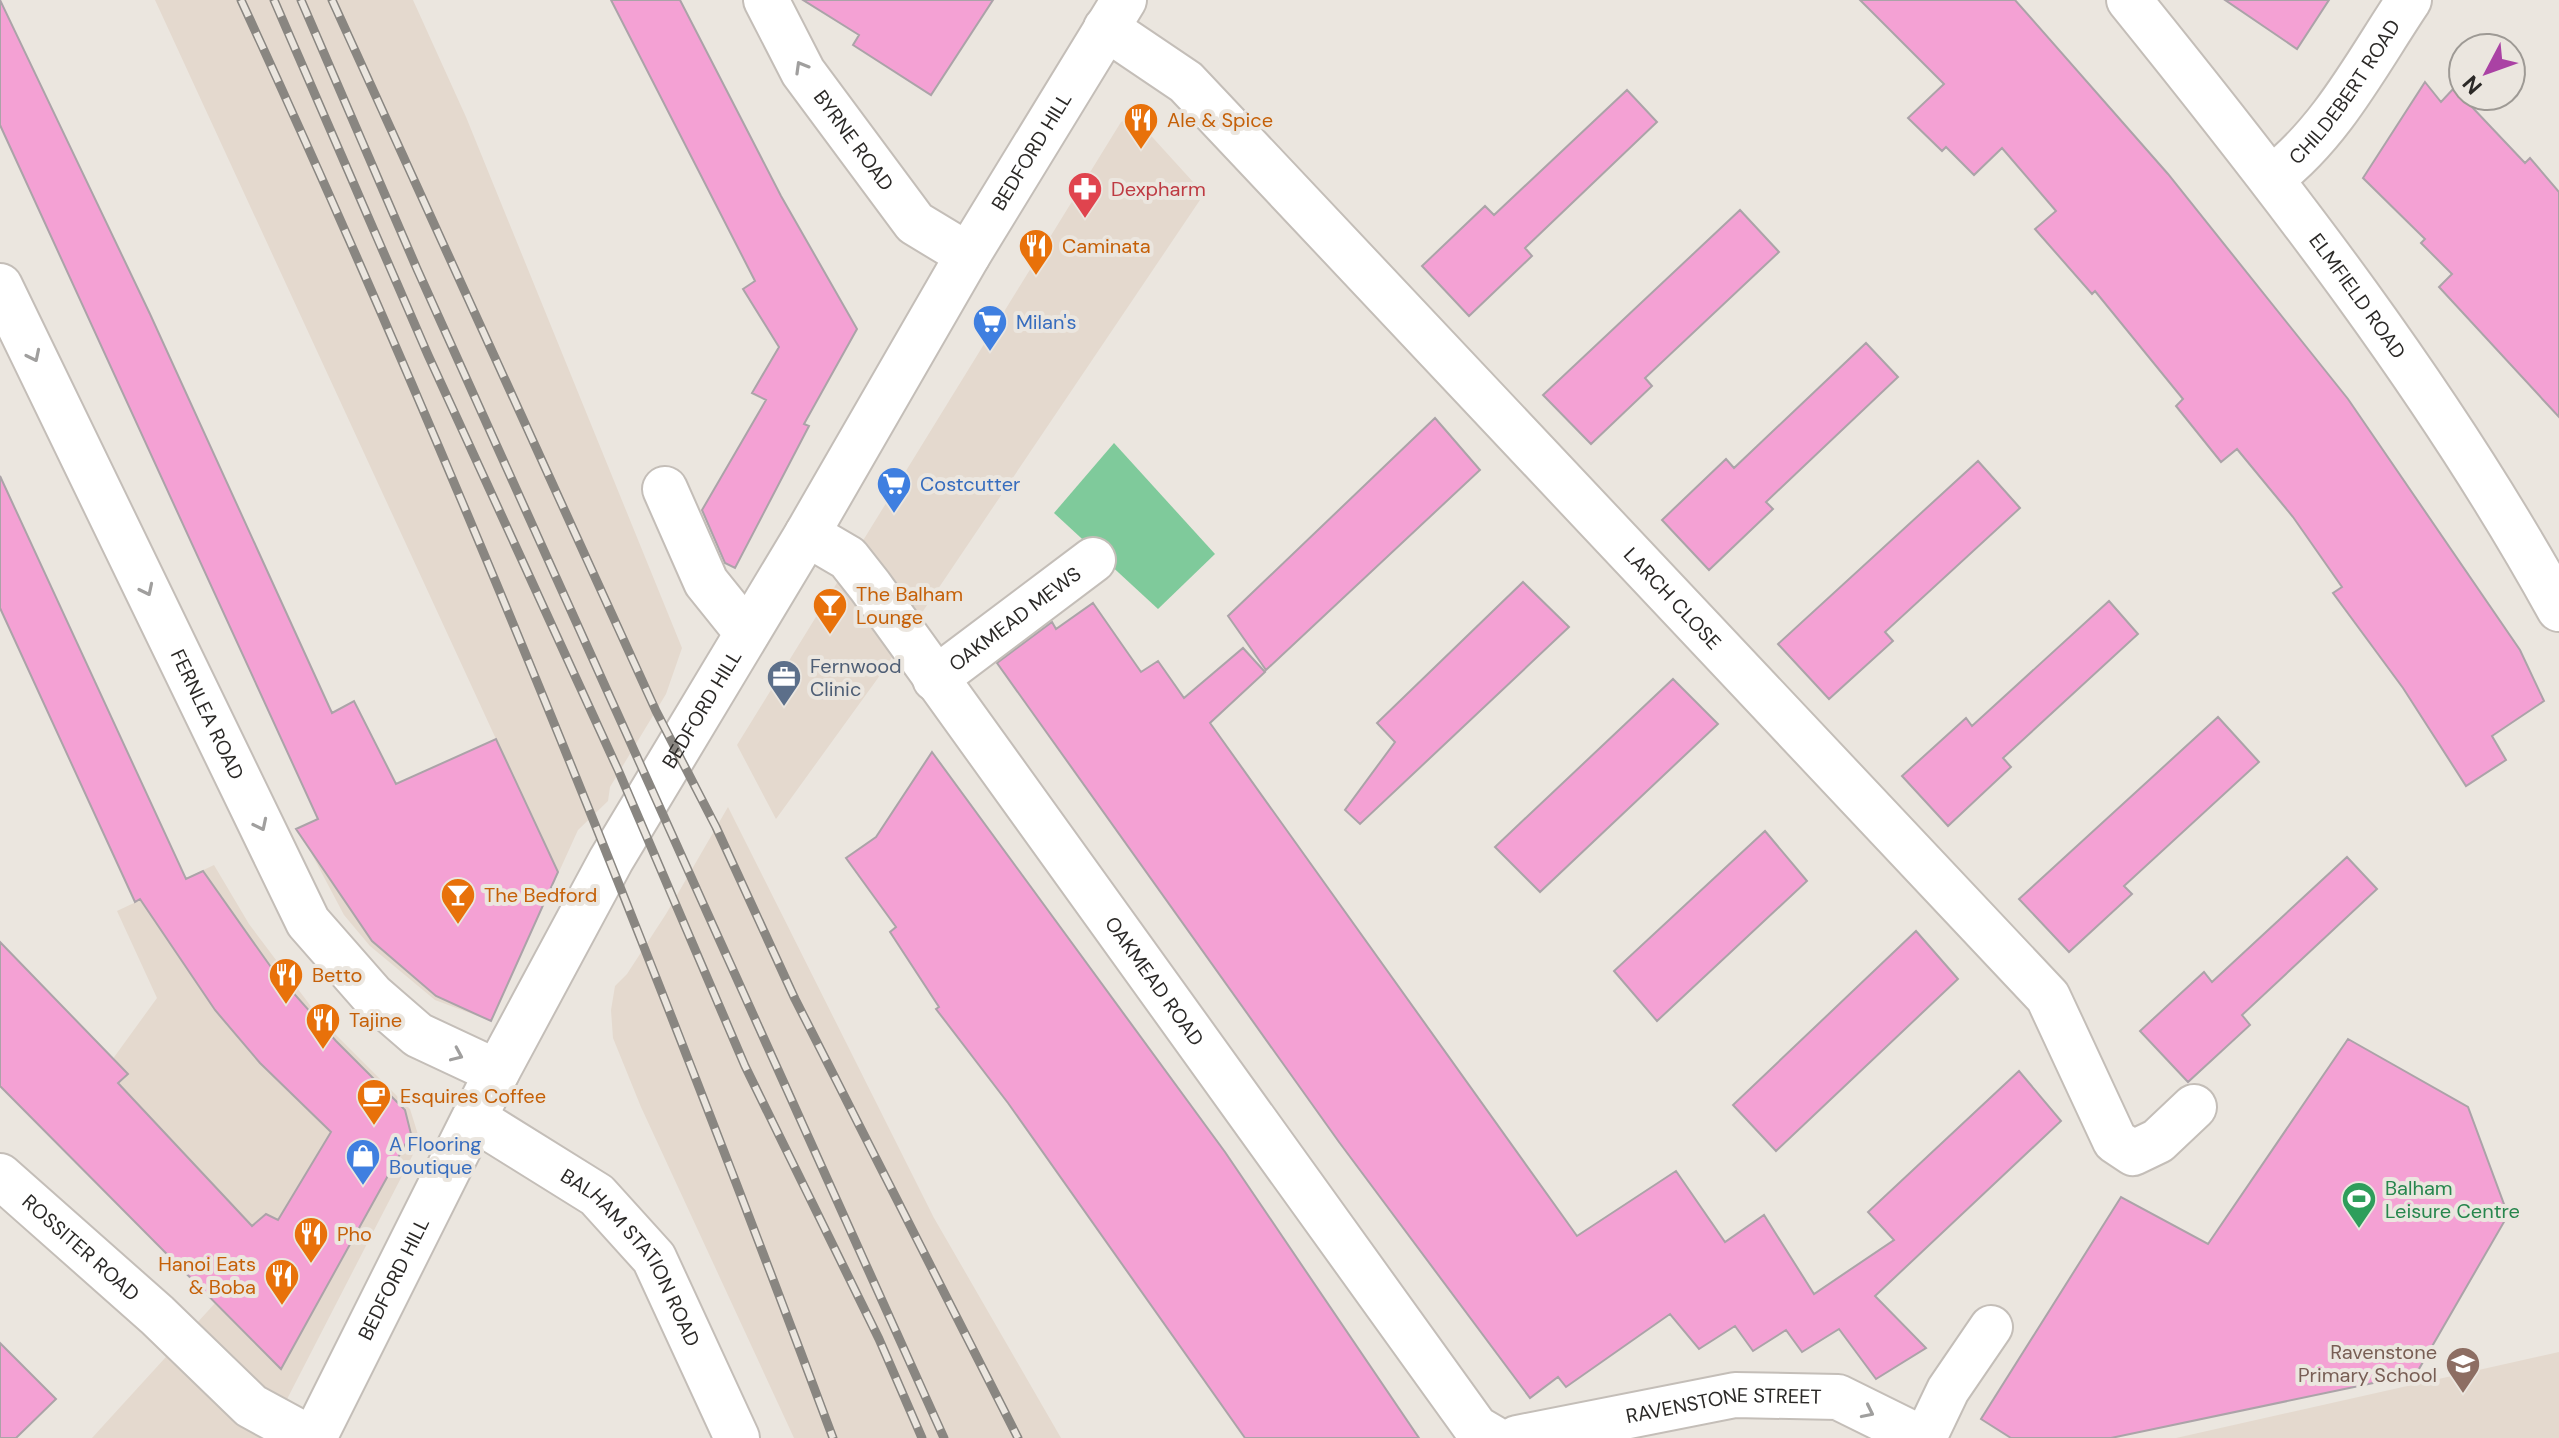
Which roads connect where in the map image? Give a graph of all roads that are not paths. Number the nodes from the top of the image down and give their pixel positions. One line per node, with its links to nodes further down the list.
1 (766, 0): 6 (street, BYRNE ROAD, one-way to 1)
2 (2129, 0): 5 (street, ELMFIELD ROAD)
3 (2409, 0): 5 (street, CHILDEBERT ROAD)
4 (1115, 14): 6 (street, BEDFORD HILL); 15 (street, LARCH CLOSE)
5 (2273, 177): 11 (street, ELMFIELD ROAD)
6 (968, 255): 9 (street, BEDFORD HILL)
7 (0, 286): 14 (street, FERNLEA ROAD, one-way to 14)
8 (665, 489): 12 (street)
9 (807, 534): 12 (street, BEDFORD HILL); 13 (street, OAKMEAD ROAD)
10 (1093, 560): 13 (street, OAKMEAD MEWS)
11 (2559, 608)
12 (747, 633): 14 (street, BEDFORD HILL)
13 (935, 679): 21 (street, OAKMEAD ROAD)
14 (497, 1072): 16 (street, BEDFORD HILL)
15 (2194, 1107)
16 (475, 1119): 19 (street, BEDFORD HILL); 20 (street, BALHAM STATION ROAD)
17 (0, 1176): 19 (street, ROSSITER ROAD)
18 (1991, 1327): 23 (street)
19 (312, 1438)
20 (737, 1438)
21 (1493, 1438)
22 (1517, 1438): 23 (street, RAVENSTONE STREET, one-way to 23)
23 (1923, 1438)

